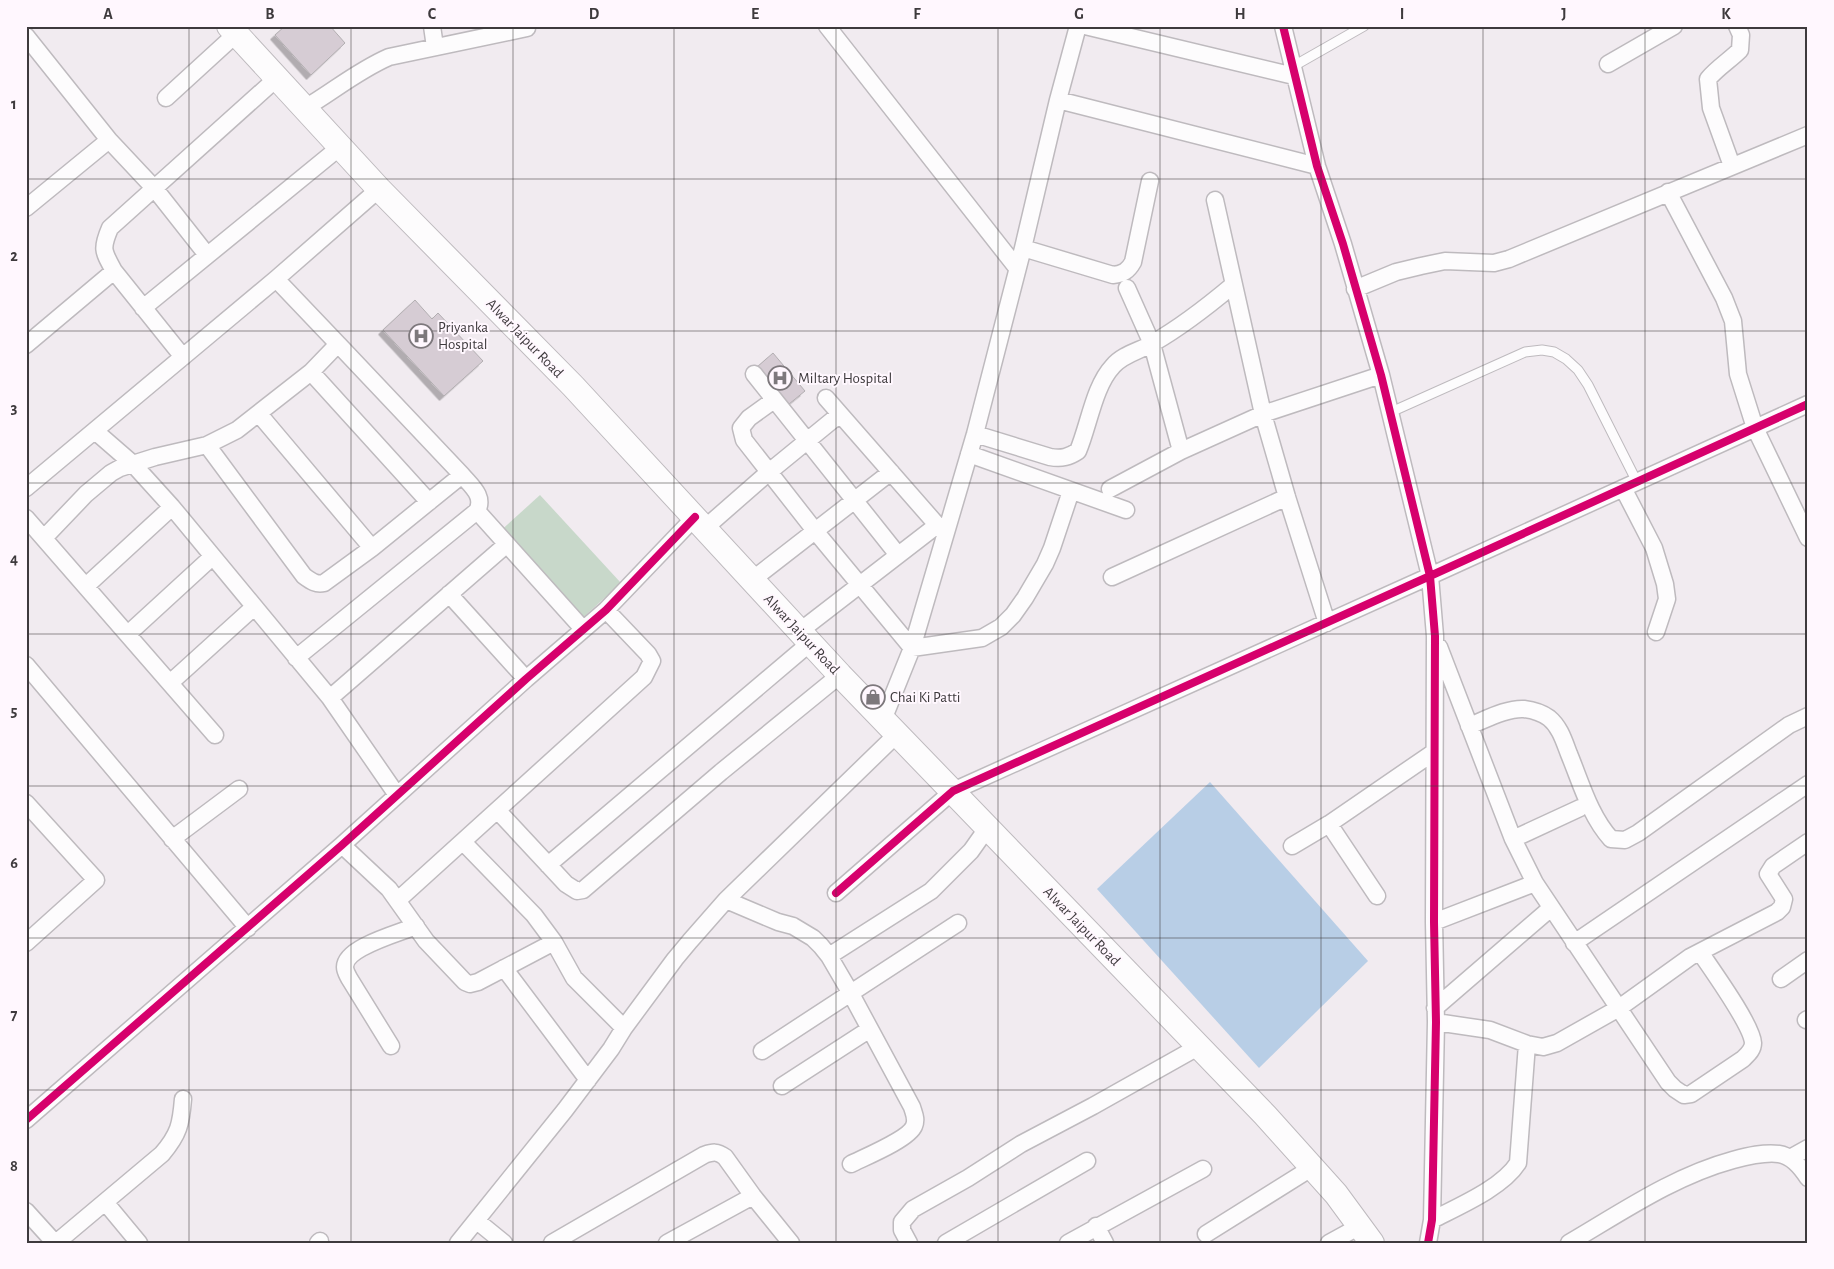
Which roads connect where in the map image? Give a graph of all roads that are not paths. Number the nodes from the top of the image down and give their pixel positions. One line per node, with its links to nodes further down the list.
1 (432, 26): 12 (street)
2 (1078, 26): 17 (street)
3 (1085, 26): 14 (street)
4 (1283, 26): 14 (street)
5 (1364, 26): 14 (lane)
6 (1674, 26): 13 (street)
7 (1737, 26): 23 (street)
8 (527, 28): 12 (street)
9 (833, 28): 32 (street)
10 (232, 30): 15 (main road, Alwar Jaipur Road); 16 (street)
11 (26, 36): 20 (street)
12 (435, 47): 18 (street)
13 (1608, 64)
14 (1293, 72): 22 (street)
15 (277, 78): 18 (main road, Alwar Jaipur Road); 25 (street)
16 (166, 98)
17 (1058, 100): 22 (street); 30 (street)
18 (305, 108): 21 (main road, Alwar Jaipur Road)
19 (1808, 135): 23 (street)
20 (109, 140): 25 (street); 29 (street)
21 (340, 147): 26 (main road, Alwar Jaipur Road); 31 (street)
22 (1317, 166): 37 (street)
23 (1732, 166): 27 (street)
24 (1150, 181): 30 (street)
25 (155, 189): 31 (street); 33 (street)
26 (379, 189): 34 (street); 75 (main road, Alwar Jaipur Road)
27 (1668, 192): 37 (street); 53 (street)
28 (1215, 200): 35 (street)
29 (26, 208)
30 (1023, 248): 32 (street)
31 (207, 256): 38 (street)
32 (1017, 268): 55 (street)
33 (114, 272): 38 (street); 41 (street)
34 (276, 279): 39 (street); 42 (street)
35 (1233, 285): 40 (street); 52 (street)
36 (1127, 288): 40 (street)
37 (1356, 289): 45 (street)
38 (143, 308): 42 (street)
39 (338, 344): 43 (street); 63 (street)
40 (1152, 344): 55 (street); 58 (street)
41 (26, 345)
42 (183, 357): 54 (street)
43 (311, 372): 50 (street); 70 (street)
44 (754, 374): 47 (street)
45 (1381, 375): 49 (street); 52 (street)
46 (826, 398): 51 (street)
47 (774, 400): 56 (street); 61 (street)
48 (1808, 404): 53 (street)
49 (1390, 412): 64 (lane); 84 (street)
50 (259, 414): 57 (street); 81 (street)
51 (840, 414): 56 (street); 62 (street)
52 (1263, 414): 58 (street); 68 (street)
53 (1755, 428): 64 (street); 79 (street)
54 (95, 431): 60 (street); 65 (street)
55 (975, 434): 59 (street)
56 (807, 441): 61 (street); 69 (street)
57 (207, 445): 60 (street); 81 (street)
58 (1181, 451): 66 (street)
59 (969, 454): 67 (street); 76 (street)
60 (133, 464): 71 (street); 78 (street)
61 (769, 472): 75 (street); 77 (street)
62 (891, 472): 69 (street); 76 (street)
63 (462, 475): 70 (street); 73 (street)
64 (1630, 485): 84 (street); 94 (street)
65 (26, 488)
66 (1110, 489)
67 (1070, 490): 72 (street); 98 (street)
68 (1286, 497): 85 (street); 92 (street)
69 (854, 501): 77 (street); 82 (street)
70 (429, 502): 81 (street)
71 (172, 507): 83 (street); 88 (street)
72 (1126, 510)
73 (477, 511): 80 (street); 99 (street)
74 (26, 518): 78 (street)
75 (700, 523): 86 (main road, Alwar Jaipur Road); 91 (street)
76 (940, 530): 82 (street); 98 (street)
77 (816, 532): 86 (street); 87 (street)
78 (44, 538): 88 (street)
79 (1808, 538)
80 (507, 544): 89 (street); 93 (street)
81 (372, 548)
82 (898, 555): 87 (street)
83 (212, 557): 90 (street); 95 (street)
84 (1430, 576): 92 (street); 96 (street)
85 (1112, 577)
86 (752, 580): 97 (main road, Alwar Jaipur Road)
87 (860, 584): 97 (street); 98 (street)
88 (86, 586): 95 (street)
89 (450, 594): 102 (street); 104 (street)
90 (254, 608): 99 (street); 103 (street)
91 (606, 610): 93 (street); 116 (street)
92 (1327, 623): 112 (street)
93 (583, 629): 102 (street)
94 (1656, 632)
95 (128, 634): 103 (street)
96 (1435, 636): 106 (street); 109 (street)
97 (805, 637): 100 (main road, Alwar Jaipur Road); 126 (street)
98 (912, 648): 107 (street)
99 (296, 658): 104 (street)
100 (840, 674): 107 (main road, Alwar Jaipur Road); 126 (street)
101 (29, 676): 120 (street)
102 (526, 679): 113 (street)
103 (170, 683): 108 (street)
104 (330, 698): 113 (street)
105 (1808, 716): 106 (street)
106 (1469, 726): 121 (street)
107 (890, 727): 112 (main road, Alwar Jaipur Road); 131 (street)
108 (215, 735)
109 (1434, 752): 118 (street); 133 (street)
110 (239, 789): 120 (street)
111 (1806, 790): 139 (street)
112 (953, 791): 119 (main road, Alwar Jaipur Road); 128 (street)
113 (397, 795): 124 (street)
114 (26, 802): 117 (street)
115 (1580, 808): 121 (street)
116 (498, 811): 122 (street); 126 (street)
117 (32, 820): 138 (street)
118 (1329, 824): 125 (street); 129 (street)
119 (988, 826): 141 (street); 152 (main road, Alwar Jaipur Road)
120 (172, 839): 136 (street)
121 (1513, 839): 127 (street)
122 (463, 842): 130 (street); 137 (street)
123 (1808, 842): 140 (street)
124 (342, 845): 130 (street); 136 (street)
125 (1292, 846)
126 (548, 865)
127 (1535, 883): 132 (street); 133 (street)
128 (836, 893)
129 (1377, 896)
130 (398, 900): 135 (street)
131 (726, 900): 141 (street); 148 (street)
132 (1551, 908): 139 (street); 147 (street)
133 (1434, 922): 147 (street)
134 (958, 923): 145 (street)
135 (416, 926): 143 (street); 151 (street)
136 (248, 928): 157 (street)
137 (554, 942): 143 (street); 148 (street)
138 (26, 943)
139 (1574, 943): 146 (street)
140 (1700, 952): 146 (street); 146 (street)
141 (829, 956): 145 (street)
142 (1808, 960): 144 (street)
143 (504, 968): 154 (street)
144 (1781, 979)
145 (850, 992): 149 (street); 153 (street)
146 (1619, 1008): 150 (street)
147 (1435, 1015): 150 (street); 168 (street)
148 (624, 1028): 154 (street)
149 (870, 1029): 155 (street); 161 (street)
150 (1527, 1044): 168 (street)
151 (391, 1046)
152 (1198, 1047): 162 (main road, Alwar Jaipur Road); 180 (street)
153 (762, 1051)
154 (588, 1080): 169 (street)
155 (782, 1086)
156 (183, 1099): 166 (street)
157 (26, 1120)
158 (1808, 1148): 159 (street)
159 (1790, 1158): 164 (street); 186 (street)
160 (1087, 1161): 181 (street)
161 (851, 1164)
162 (1313, 1167): 171 (street); 172 (main road, Alwar Jaipur Road)
163 (1203, 1169): 170 (street)
164 (1808, 1178)
165 (753, 1196): 177 (street); 178 (street); 179 (street)
166 (105, 1202): 173 (street); 174 (street)
167 (26, 1211): 173 (street)
168 (1432, 1220): 185 (street)
169 (477, 1221): 175 (street); 176 (street)
170 (1096, 1226): 182 (street); 183 (street)
171 (1206, 1234)
172 (1366, 1234): 184 (street)
173 (55, 1243)
174 (139, 1243)
175 (458, 1243)
176 (504, 1243)
177 (552, 1243)
178 (667, 1243)
179 (791, 1243)
180 (909, 1243)
181 (946, 1243)
182 (1068, 1243)
183 (1105, 1243)
184 (1329, 1243)
185 (1428, 1243)
186 (1569, 1243)

